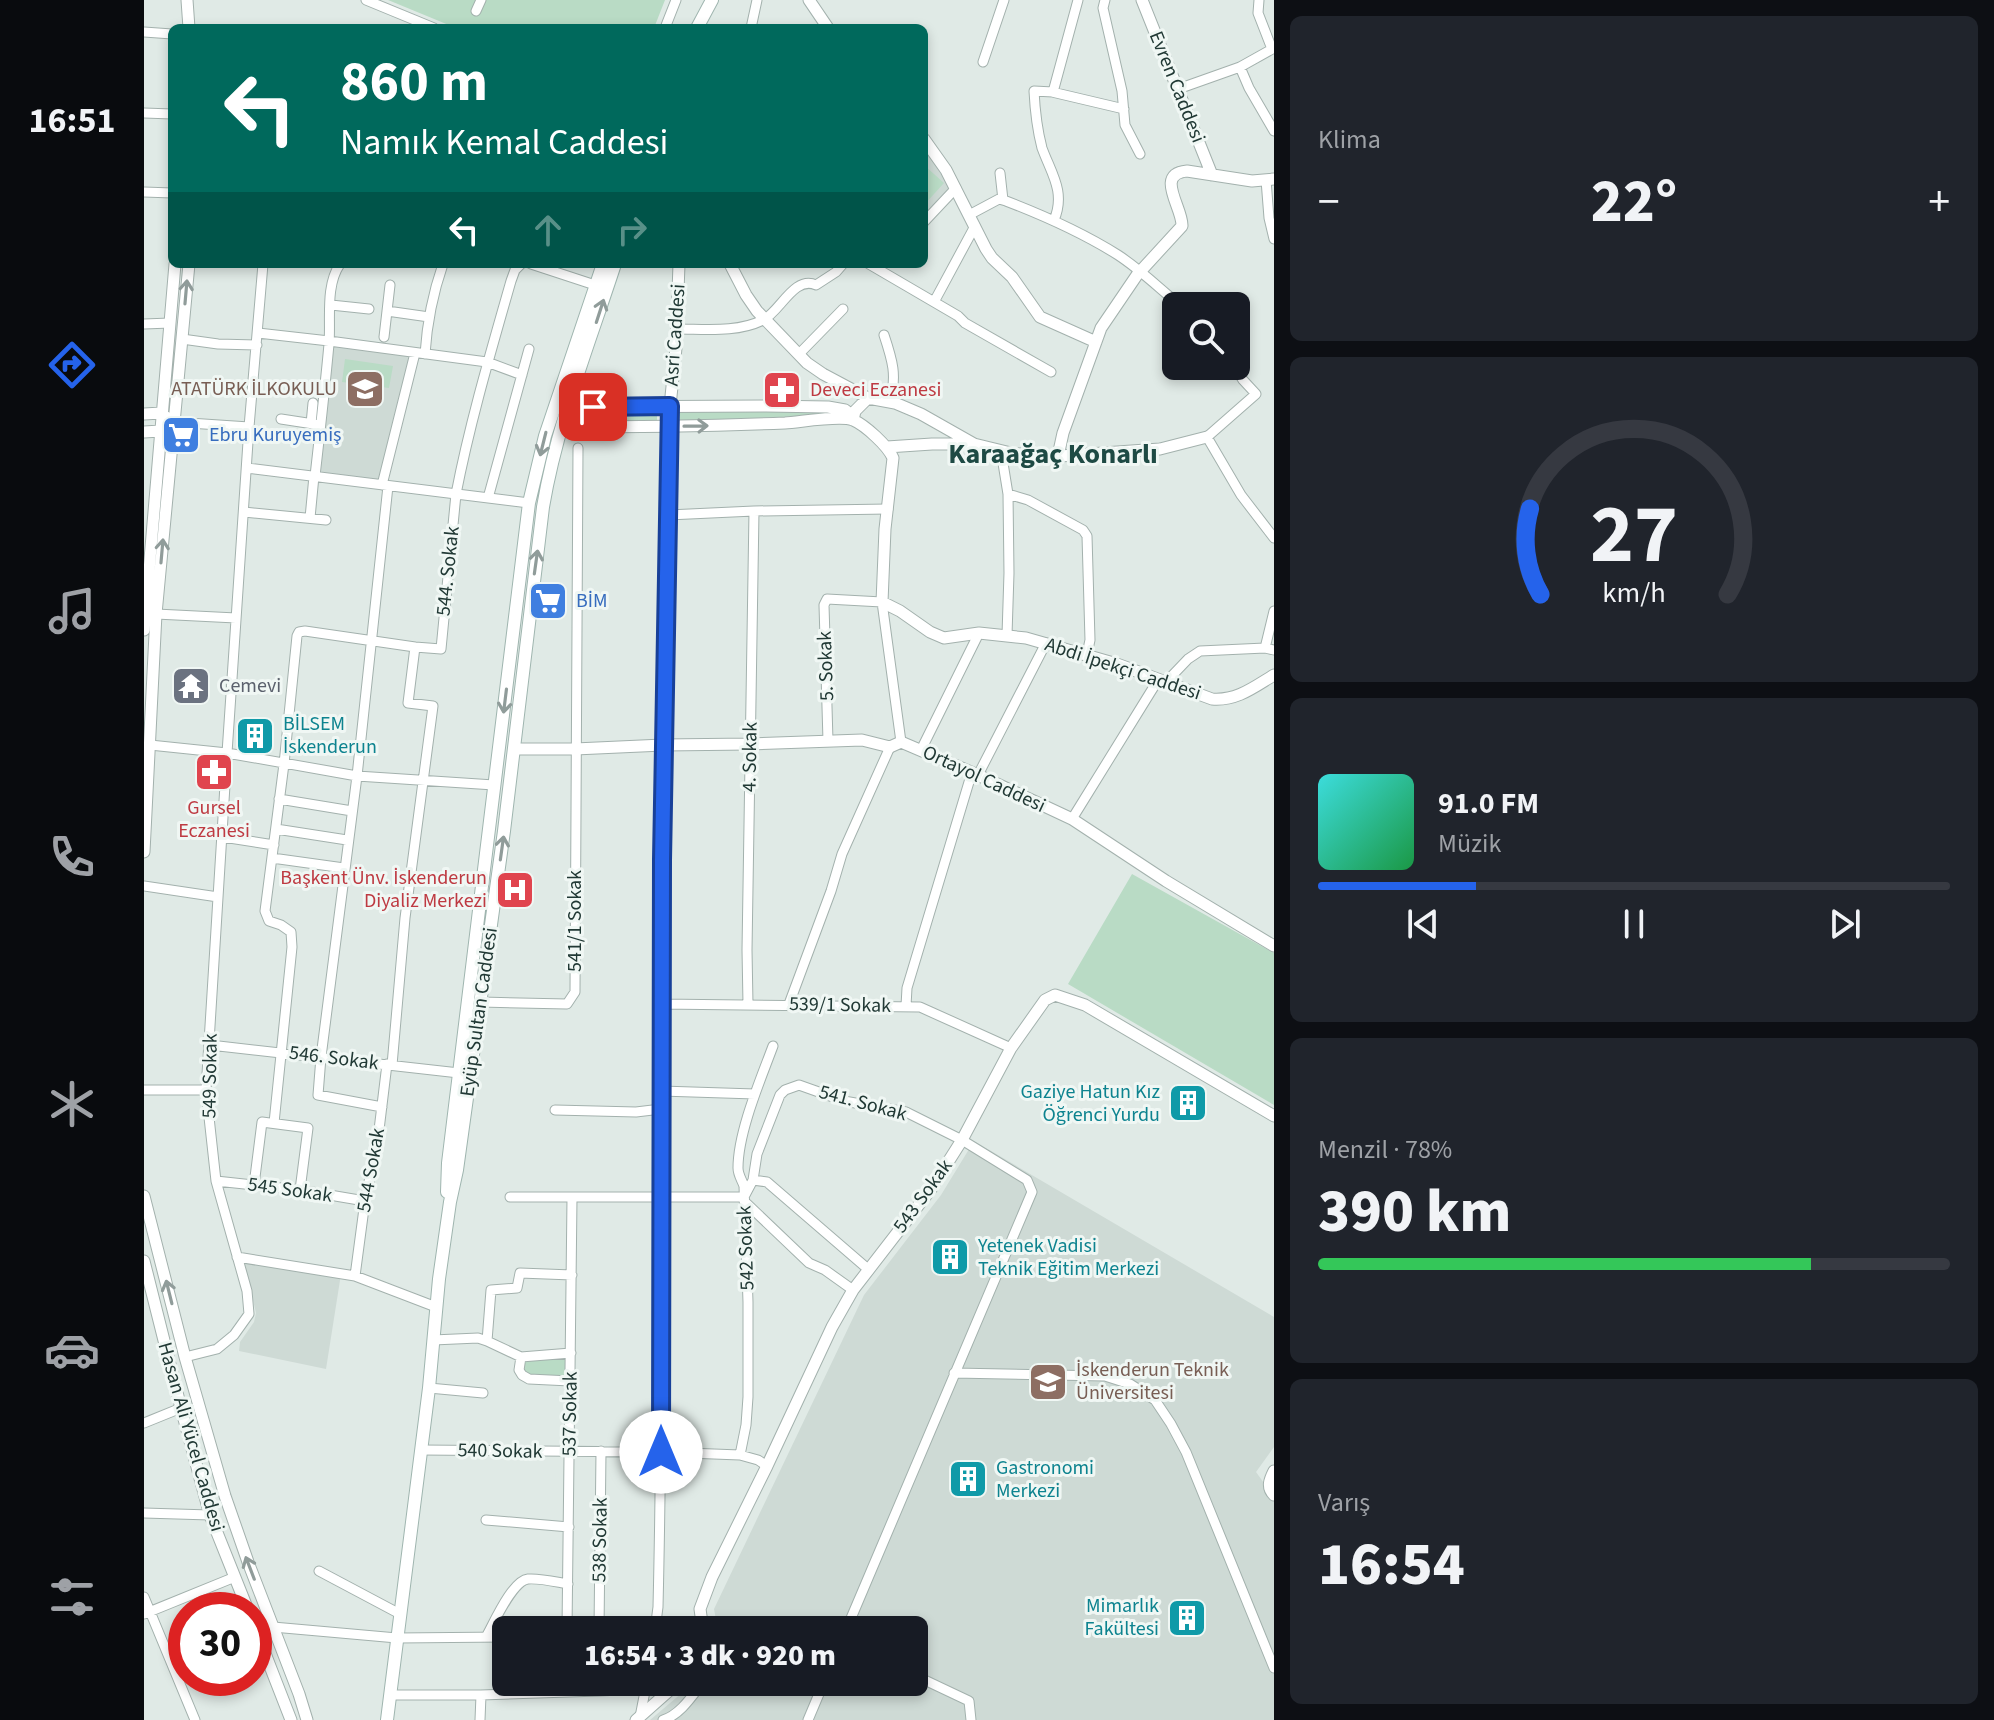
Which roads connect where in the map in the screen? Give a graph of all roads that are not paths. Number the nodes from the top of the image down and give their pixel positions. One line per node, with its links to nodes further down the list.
1 (187, 0): 14 (street)
2 (366, 0): 15 (street)
3 (481, 0): 13 (street)
4 (676, 0): 16 (street)
5 (712, 0): 17 (main road)
6 (757, 0): 18 (street)
7 (809, 0): 19 (street)
8 (1004, 0): 23 (street)
9 (1078, 0): 26 (street)
10 (1105, 0): 27 (street)
11 (1142, 0): 25 (street, Evren Caddesi)
12 (1260, 1): 22 (street)
13 (476, 11)
14 (189, 24)
15 (416, 24)
16 (667, 24)
17 (699, 24)
18 (752, 24)
19 (825, 24)
20 (144, 32): 21 (street)
21 (168, 34)
22 (1273, 48): 24 (street)
23 (983, 62)
24 (1240, 67): 25 (street); 30 (street)
25 (1178, 89): 34 (street, Evren Caddesi)
26 (1052, 92): 27 (street); 41 (street)
27 (1124, 109): 32 (street)
28 (144, 113): 29 (street)
29 (168, 114)
30 (1274, 131)
31 (928, 144): 36 (street)
32 (1140, 154)
33 (1000, 173): 39 (street)
34 (1212, 175): 35 (street); 58 (street)
35 (1270, 180): 43 (street)
36 (956, 188): 40 (street); 42 (street)
37 (144, 192): 38 (street)
38 (168, 193)
39 (1003, 200): 41 (street); 42 (street)
40 (928, 218)
41 (1054, 220): 58 (street)
42 (972, 221): 63 (street); 78 (street)
43 (1274, 239)
44 (175, 268): 70 (street)
45 (189, 268): 76 (street, one-way to 45)
46 (263, 268): 73 (street, 549 Sokak)
47 (338, 268): 64 (street)
48 (442, 268): 68 (street)
49 (517, 268): 83 (street, 544. Sokak)
50 (543, 268): 61 (street)
51 (601, 268): 61 (main road)
52 (614, 268): 91 (main road, Eyüp Sultan Caddesi, one-way to 52)
53 (679, 268): 72 (street, Asri Caddesi)
54 (732, 268): 69 (street)
55 (840, 268): 69 (street)
56 (876, 268): 59 (street)
57 (892, 268): 59 (street)
58 (1141, 271): 62 (street); 78 (street)
59 (888, 275): 63 (street)
60 (390, 285): 67 (street)
61 (595, 285): 115 (main road, one-way to 115)
62 (1165, 292)
63 (934, 302): 84 (street)
64 (331, 305): 65 (street); 77 (street)
65 (369, 309)
66 (843, 309): 82 (street)
67 (387, 311): 68 (street); 75 (street)
68 (429, 317): 81 (street)
69 (766, 320): 72 (street); 82 (street)
70 (170, 323): 71 (street); 92 (street)
71 (144, 324)
72 (677, 329): 90 (street, Asri Caddesi)
73 (258, 333): 77 (street); 79 (street, 549 Sokak)
74 (884, 335): 88 (street)
75 (384, 337)
76 (182, 339): 79 (street); 96 (street)
77 (329, 341): 81 (street); 97 (street)
78 (1096, 342): 108 (street)
79 (257, 345): 98 (street, 549 Sokak)
80 (529, 349): 85 (street)
81 (420, 353): 83 (street); 111 (street)
82 (799, 354): 87 (street)
83 (487, 362): 85 (street); 112 (street, 544. Sokak)
84 (1051, 372)
85 (522, 375): 114 (street)
86 (1243, 380): 103 (street)
87 (868, 398): 88 (street); 94 (street)
88 (889, 402): 104 (street)
89 (313, 403): 97 (street)
90 (670, 406): 91 (street); 94 (street); 100 (street)
91 (567, 407): 99 (main road, Eyüp Sultan Caddesi)
92 (161, 413): 93 (street); 96 (street); 101 (street)
93 (144, 414)
94 (853, 418): 100 (street, one-way to 94); 105 (street)
95 (281, 419): 97 (street)
96 (174, 422): 98 (street); 101 (street); 126 (street, one-way to 96)
97 (316, 425): 110 (street)
98 (249, 427): 109 (street, 549 Sokak)
99 (562, 427): 100 (street); 143 (main road, Eyüp Sultan Caddesi, one-way to 99)
100 (669, 427): 119 (street)
101 (160, 431): 102 (street); 123 (street)
102 (144, 432)
103 (1207, 437): 108 (street); 122 (street)
104 (974, 444): 105 (street); 107 (street)
105 (887, 447): 116 (street)
106 (578, 448): 144 (street)
107 (1001, 451): 108 (street); 113 (street)
108 (1058, 456)
109 (247, 468): 110 (street); 118 (street, 549 Sokak)
110 (315, 476): 111 (street); 120 (street)
111 (385, 485): 112 (street); 131 (street)
112 (456, 494): 114 (street); 133 (street, 544. Sokak)
113 (1008, 494): 130 (street); 135 (street)
114 (488, 498): 115 (street)
115 (529, 503): 151 (main road, one-way to 151)
116 (888, 509): 117 (street); 124 (street)
117 (754, 511): 119 (street); 139 (street, 4. Sokak)
118 (244, 512): 120 (street); 127 (street, 549 Sokak)
119 (668, 515): 142 (street)
120 (310, 518): 121 (street)
121 (326, 520)
122 (1274, 538)
123 (147, 546): 128 (street)
124 (882, 602): 129 (street, Abdi İpekçi Caddesi); 138 (street, 5. Sokak); 140 (street)
125 (1274, 611): 134 (street)
126 (156, 614): 127 (street); 141 (street)
127 (236, 618): 146 (street, 549 Sokak)
128 (144, 630)
129 (979, 633): 130 (street, Abdi İpekçi Caddesi); 145 (street)
130 (1007, 635): 132 (street, Abdi İpekçi Caddesi)
131 (371, 642): 133 (street); 147 (street); 149 (street)
132 (1046, 643): 135 (street, Abdi İpekçi Caddesi); 148 (street)
133 (415, 647): 150 (street)
134 (1269, 649): 137 (street)
135 (1087, 654): 137 (street, Abdi İpekçi Caddesi)
136 (1274, 675): 137 (street, Abdi İpekçi Caddesi)
137 (1162, 681): 154 (street)
138 (828, 741): 139 (street, Ortayol Caddesi); 140 (street, Ortayol Caddesi)
139 (750, 744): 142 (street, Ortayol Caddesi); 167 (street, 4. Sokak)
140 (895, 744): 145 (street, Ortayol Caddesi); 168 (street)
141 (150, 745): 146 (street); 159 (street)
142 (663, 745): 144 (street, Ortayol Caddesi); 166 (street)
143 (514, 749): 144 (street, Ortayol Caddesi); 165 (main road, Eyüp Sultan Caddesi, one-way to 143)
144 (575, 749): 165 (street, 541/1 Sokak)
145 (921, 750): 148 (street, Ortayol Caddesi)
146 (227, 753): 147 (street); 156 (street, 549 Sokak)
147 (284, 764): 149 (street); 152 (street)
148 (975, 774): 154 (street, Ortayol Caddesi); 169 (street)
149 (357, 776): 150 (street); 153 (street)
150 (423, 781): 151 (street); 175 (street, 544 Sokak)
151 (494, 785): 176 (main road)
152 (279, 799): 153 (street); 155 (street)
153 (352, 811): 157 (street)
154 (1072, 819): 164 (street, Ortayol Caddesi)
155 (276, 829): 157 (street); 158 (street)
156 (223, 837): 158 (street); 163 (street, 549 Sokak)
157 (347, 840): 161 (street)
158 (274, 845): 160 (street)
159 (144, 852)
160 (272, 858): 161 (street); 173 (street)
161 (344, 868): 174 (street)
162 (144, 886): 163 (street)
163 (218, 897): 170 (street, 549 Sokak)
164 (1274, 946)
165 (481, 1002): 197 (main road, Eyüp Sultan Caddesi)
166 (661, 1004): 167 (street, 539/1 Sokak); 179 (street)
167 (748, 1004): 168 (street, 539/1 Sokak)
168 (789, 1004): 169 (street, 539/1 Sokak)
169 (906, 1006): 172 (street, 539/1 Sokak)
170 (210, 1045): 173 (street, 546. Sokak); 178 (street, 549 Sokak)
171 (773, 1046): 180 (street, 542 Sokak)
172 (1011, 1048): 184 (street, 543 Sokak); 186 (street, 543 Sokak)
173 (281, 1051): 174 (street, 546. Sokak); 185 (street)
174 (321, 1057): 175 (street, 546. Sokak); 181 (street)
175 (389, 1064): 176 (street, 546. Sokak); 181 (street, 544 Sokak)
176 (459, 1073): 197 (main road)
177 (144, 1090): 178 (street)
178 (206, 1090): 188 (street, 549 Sokak)
179 (661, 1091): 180 (street); 182 (street)
180 (755, 1094): 195 (street, 542 Sokak)
181 (382, 1107): 196 (street, 544 Sokak)
182 (661, 1109): 183 (street); 194 (street)
183 (555, 1110)
184 (1274, 1116)
185 (274, 1123): 189 (street); 190 (street)
186 (962, 1140): 187 (street, 541. Sokak); 200 (street, 543 Sokak); 210 (street, 541. Sokak)
187 (753, 1180): 195 (street, 541. Sokak); 200 (street)
188 (216, 1181): 189 (street, 545 Sokak); 198 (street, 549 Sokak)
189 (254, 1185): 190 (street, 545 Sokak)
190 (300, 1190): 196 (street, 545 Sokak)
191 (144, 1196): 208 (street, one-way to 191)
192 (510, 1197): 193 (street)
193 (572, 1198): 194 (street); 201 (street, 537 Sokak)
194 (661, 1198): 195 (street); 219 (street)
195 (744, 1199): 203 (street); 220 (street, 542 Sokak)
196 (365, 1201): 202 (street, 544 Sokak)
197 (450, 1202): 204 (main road, Eyüp Sultan Caddesi)
198 (237, 1257): 202 (street); 208 (street, 549 Sokak)
199 (144, 1261): 214 (street, Hasan Ali Yücel Caddesi)
200 (869, 1270): 203 (street, 543 Sokak)
201 (572, 1275): 206 (street); 207 (street, 537 Sokak)
202 (355, 1276): 204 (street)
203 (853, 1290): 221 (street, 543 Sokak)
204 (436, 1307): 205 (main road, Eyüp Sultan Caddesi)
205 (433, 1340): 206 (street); 212 (main road, Eyüp Sultan Caddesi)
206 (487, 1341): 209 (street)
207 (571, 1353): 209 (street); 211 (street, 537 Sokak)
208 (185, 1357): 240 (street, one-way to 208)
209 (521, 1357): 211 (street)
210 (954, 1373): 239 (street, 541. Sokak); 244 (street)
211 (570, 1381): 218 (street, 537 Sokak)
212 (429, 1388): 213 (street); 216 (main road, Eyüp Sultan Caddesi)
213 (483, 1393)
214 (181, 1408): 215 (street); 225 (street, Hasan Ali Yücel Caddesi)
215 (144, 1423)
216 (421, 1450): 218 (street, 540 Sokak); 234 (main road, Eyüp Sultan Caddesi)
217 (601, 1451): 218 (street, 540 Sokak); 219 (street, 540 Sokak); 236 (street, 538 Sokak)
218 (570, 1452): 227 (street, 537 Sokak)
219 (661, 1452): 220 (street, 540 Sokak); 237 (street)
220 (740, 1455): 221 (street, 540 Sokak)
221 (767, 1466): 238 (street, 543 Sokak)
222 (1274, 1471): 223 (street)
223 (1274, 1495)
224 (144, 1513): 225 (street)
225 (210, 1515): 229 (street, Hasan Ali Yücel Caddesi)
226 (486, 1520): 227 (street)
227 (569, 1527): 230 (street, 537 Sokak)
228 (319, 1571): 234 (street)
229 (235, 1577): 231 (street, Hasan Ali Yücel Caddesi); 233 (street)
230 (568, 1584): 235 (street, 537 Sokak); 241 (street)
231 (241, 1592)
232 (144, 1597): 233 (street)
233 (147, 1613): 255 (street)
234 (400, 1614): 243 (main road, Eyüp Sultan Caddesi)
235 (567, 1616)
236 (599, 1616)
237 (657, 1616)
238 (701, 1616)
239 (852, 1616)
240 (273, 1627): 243 (street); 257 (street)
241 (486, 1637): 242 (street); 243 (street)
242 (492, 1637)
243 (397, 1638): 248 (main road, Eyüp Sultan Caddesi)
244 (1274, 1668)
245 (272, 1671): 256 (street)
246 (928, 1682): 262 (street)
247 (492, 1694): 249 (street)
248 (390, 1695): 249 (street); 258 (main road, Eyüp Sultan Caddesi)
249 (481, 1695): 259 (street)
250 (644, 1696): 254 (street)
251 (663, 1696): 254 (street)
252 (692, 1696): 260 (street)
253 (818, 1696): 261 (street)
254 (638, 1718)
255 (195, 1720)
256 (291, 1720)
257 (307, 1720)
258 (387, 1720)
259 (480, 1720)
260 (663, 1720)
261 (808, 1720)
262 (971, 1720)

